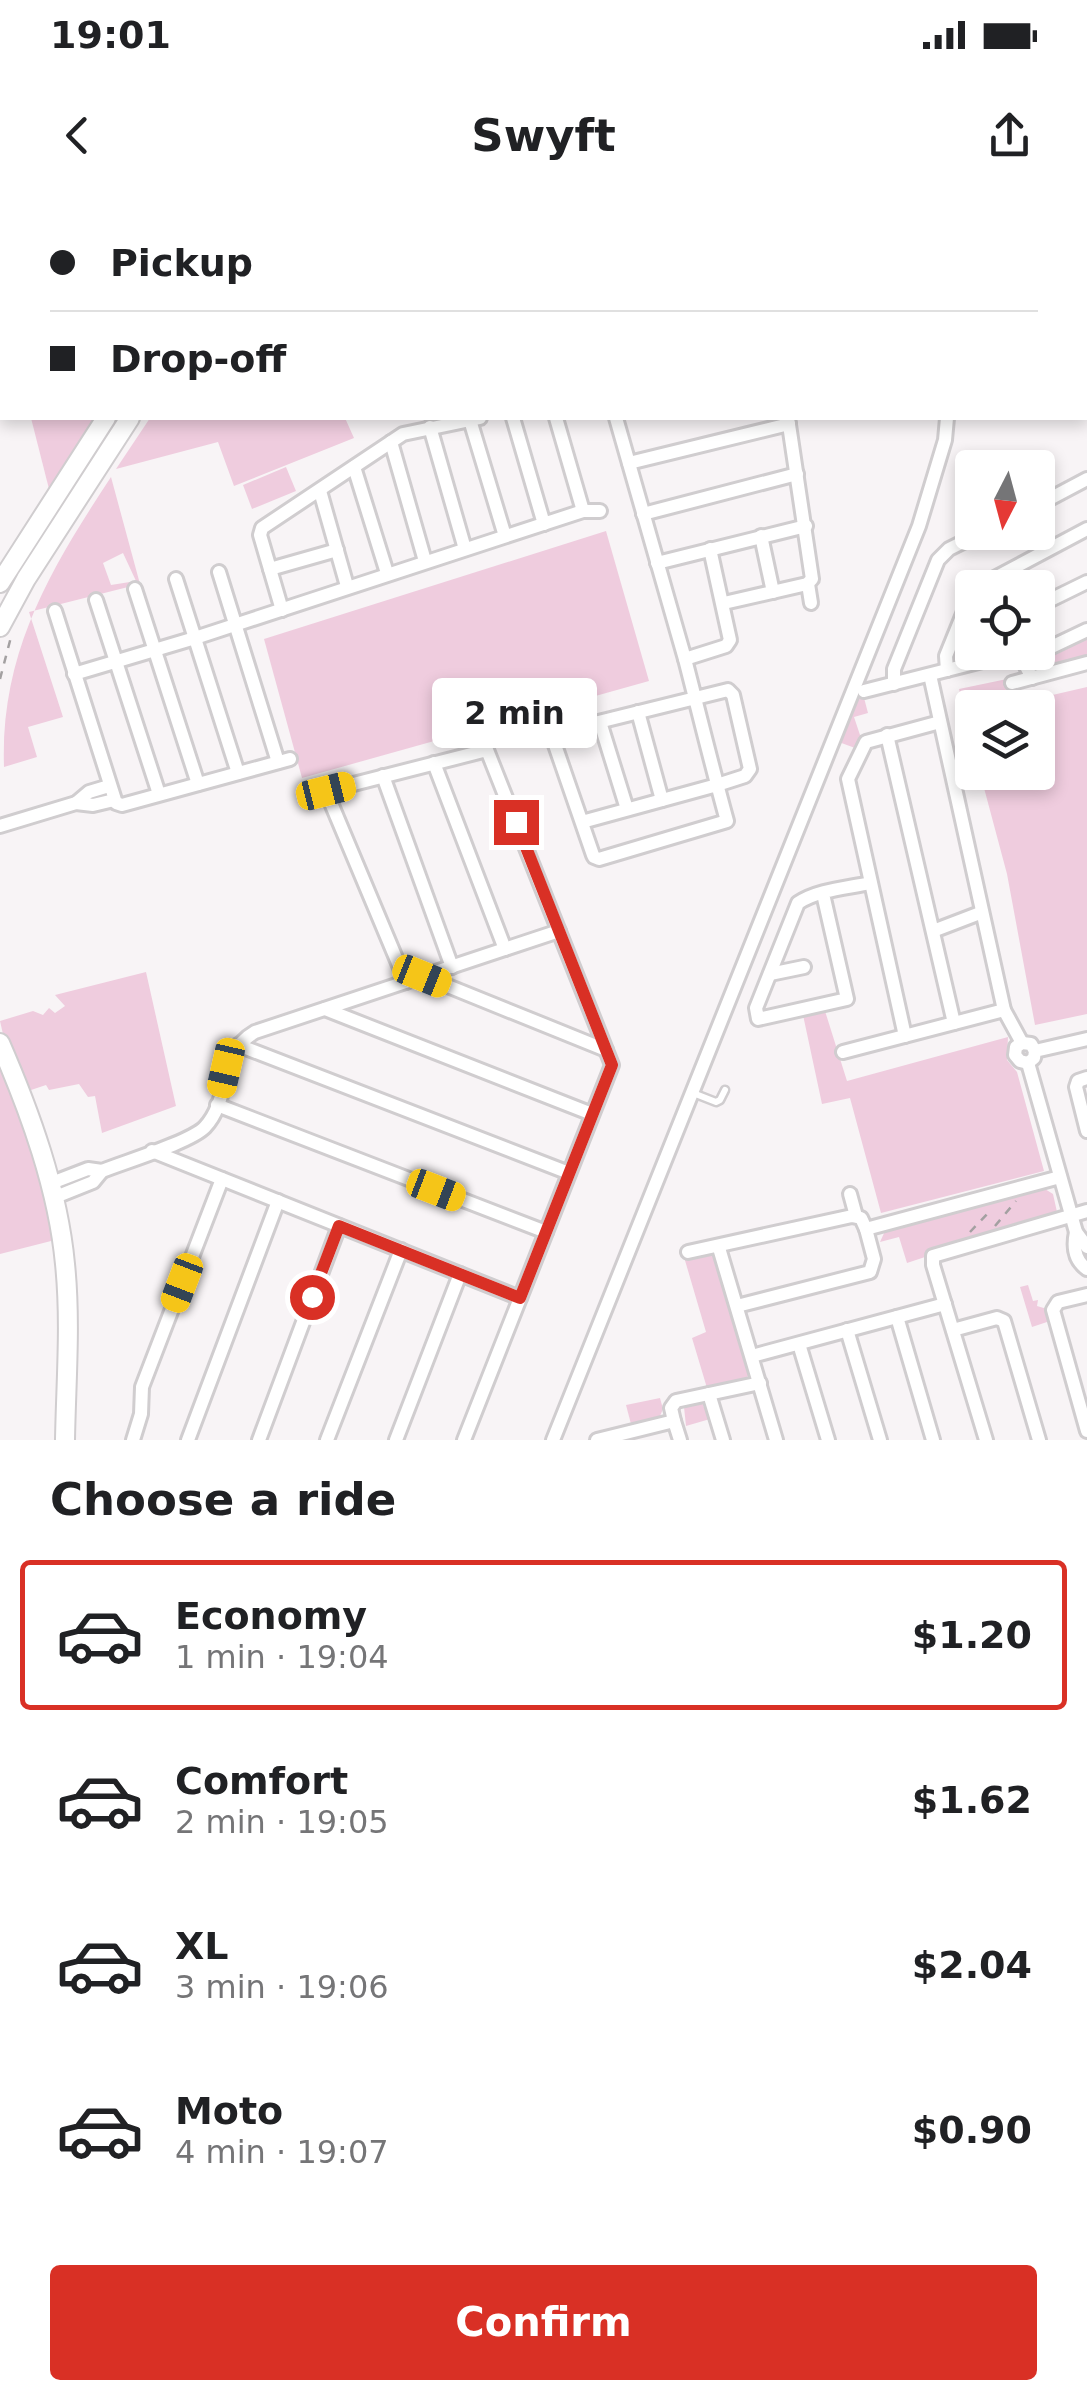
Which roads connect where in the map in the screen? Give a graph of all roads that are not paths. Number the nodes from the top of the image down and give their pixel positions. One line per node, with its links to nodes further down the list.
1 (105, 420): 38 (main road)
2 (129, 420): 50 (main road)
3 (470, 420): 10 (street)
4 (475, 420): 24 (street)
5 (514, 420): 21 (street)
6 (557, 420): 19 (street)
7 (617, 420): 12 (street)
8 (947, 420): 111 (street)
9 (788, 421): 12 (street); 14 (street)
10 (430, 428): 11 (street); 26 (street)
11 (391, 442): 13 (street); 30 (street)
12 (628, 463): 20 (street)
13 (354, 466): 16 (street); 35 (street)
14 (796, 474): 20 (street); 22 (street)
15 (1087, 479): 17 (street)
16 (320, 491): 29 (street); 32 (street)
17 (1055, 496)
18 (600, 510): 19 (street)
19 (583, 511): 21 (street)
20 (643, 514): 31 (street)
21 (544, 524): 24 (street)
22 (806, 526): 25 (street); 39 (street)
23 (1087, 529): 33 (street)
24 (504, 536): 26 (street)
25 (761, 536): 28 (street); 42 (street)
26 (465, 548): 30 (street)
27 (955, 548): 66 (street)
28 (710, 549): 31 (street); 46 (street)
29 (336, 550): 32 (street); 40 (street)
30 (426, 561): 35 (street)
31 (657, 563): 56 (street)
32 (270, 569): 47 (street)
33 (1011, 570)
34 (219, 572): 49 (street)
35 (387, 573): 40 (street)
36 (176, 580): 53 (street)
37 (1087, 582): 43 (street)
38 (0, 583)
39 (808, 584): 42 (street); 45 (street)
40 (347, 586): 47 (street)
41 (135, 589): 55 (street)
42 (773, 592): 46 (street)
43 (1055, 598)
44 (96, 600): 57 (street)
45 (811, 603)
46 (724, 604): 56 (street)
47 (282, 610): 49 (street)
48 (55, 611): 62 (street)
49 (236, 624): 53 (street); 76 (street)
50 (7, 627)
51 (1087, 630): 54 (street)
52 (955, 635): 60 (street)
53 (195, 638): 55 (street); 76 (street)
54 (1055, 645)
55 (154, 650): 57 (street); 78 (street)
56 (684, 659): 68 (street)
57 (114, 663): 62 (street); 81 (street)
58 (1087, 663): 64 (street)
59 (955, 667): 60 (street)
60 (946, 670): 63 (street)
61 (1028, 670): 64 (street)
62 (74, 674): 80 (street)
63 (930, 675): 66 (street); 72 (street)
64 (1032, 678): 65 (street)
65 (1012, 683)
66 (894, 684): 67 (street)
67 (864, 691)
68 (694, 697): 69 (street); 79 (street); 79 (street)
69 (638, 712): 71 (street); 83 (street)
70 (550, 718): 73 (street)
71 (600, 722): 73 (street); 85 (street)
72 (940, 722): 74 (street); 90 (street)
73 (556, 734): 86 (street)
74 (887, 735): 88 (street); 91 (street)
75 (434, 763): 77 (street); 92 (street); 93 (street)
76 (238, 773): 78 (street)
77 (383, 776): 94 (street); 98 (street)
78 (198, 784): 81 (street)
79 (717, 785): 83 (street); 86 (street)
80 (109, 786): 82 (street); 84 (street)
81 (159, 794): 82 (street)
82 (114, 800): 84 (street)
83 (662, 800): 85 (street)
84 (76, 803): 87 (street)
85 (627, 809): 86 (street)
86 (582, 822)
87 (0, 826)
88 (870, 883): 89 (street); 102 (street)
89 (823, 894): 96 (street); 96 (street)
90 (980, 913): 91 (street); 100 (street)
91 (933, 931): 101 (street)
92 (559, 932): 93 (street); 106 (street)
93 (505, 949): 94 (street)
94 (452, 966): 97 (street)
95 (804, 966): 96 (street)
96 (770, 974)
97 (422, 976): 98 (street); 106 (street)
98 (406, 982): 99 (street)
99 (325, 1008): 105 (street); 113 (street)
100 (1004, 1010): 101 (street); 108 (street)
101 (954, 1024): 102 (street)
102 (904, 1036): 107 (street)
103 (1087, 1038): 108 (street)
104 (0, 1044): 119 (main road)
105 (238, 1045): 112 (street); 116 (street)
106 (606, 1050): 113 (street)
107 (843, 1052)
108 (1032, 1057): 117 (street)
109 (1087, 1078): 114 (street)
110 (726, 1090): 111 (lane)
111 (693, 1093): 156 (street)
112 (218, 1105): 115 (street); 127 (street)
113 (592, 1114): 116 (street)
114 (1087, 1131)
115 (152, 1151): 118 (street); 119 (street)
116 (569, 1173): 127 (street)
117 (1060, 1177): 124 (street); 126 (street)
118 (222, 1179): 121 (street); 150 (street)
119 (51, 1191): 149 (main road)
120 (850, 1194): 123 (street)
121 (278, 1201): 125 (street); 151 (street)
122 (1087, 1211): 124 (street)
123 (856, 1216): 126 (street); 130 (street)
124 (1071, 1216): 128 (street); 137 (street)
125 (339, 1226): 131 (street); 152 (street)
126 (866, 1228): 138 (street)
127 (546, 1232): 136 (street)
128 (1076, 1232): 129 (street); 133 (street)
129 (1087, 1247)
130 (719, 1248): 132 (street); 138 (street)
131 (402, 1250): 134 (street); 153 (street)
132 (688, 1252)
133 (1087, 1269)
134 (460, 1274): 136 (street); 154 (street)
135 (1087, 1294): 147 (street)
136 (520, 1298): 155 (street)
137 (945, 1304): 139 (street); 141 (street)
138 (737, 1306): 143 (street)
139 (897, 1317): 140 (street); 163 (street)
140 (848, 1330): 142 (street); 162 (street)
141 (953, 1330): 164 (street); 165 (street)
142 (799, 1344): 143 (street); 161 (street)
143 (752, 1356): 144 (street)
144 (760, 1384): 145 (street); 160 (street)
145 (709, 1394): 146 (street); 159 (street)
146 (674, 1420): 148 (street); 158 (street)
147 (1087, 1431)
148 (640, 1435): 157 (street)
149 (65, 1440)
150 (134, 1440)
151 (188, 1440)
152 (259, 1440)
153 (328, 1440)
154 (396, 1440)
155 (464, 1440)
156 (553, 1440)
157 (597, 1440)
158 (680, 1440)
159 (722, 1440)
160 (776, 1440)
161 (828, 1440)
162 (880, 1440)
163 (933, 1440)
164 (986, 1440)
165 (1038, 1440)

